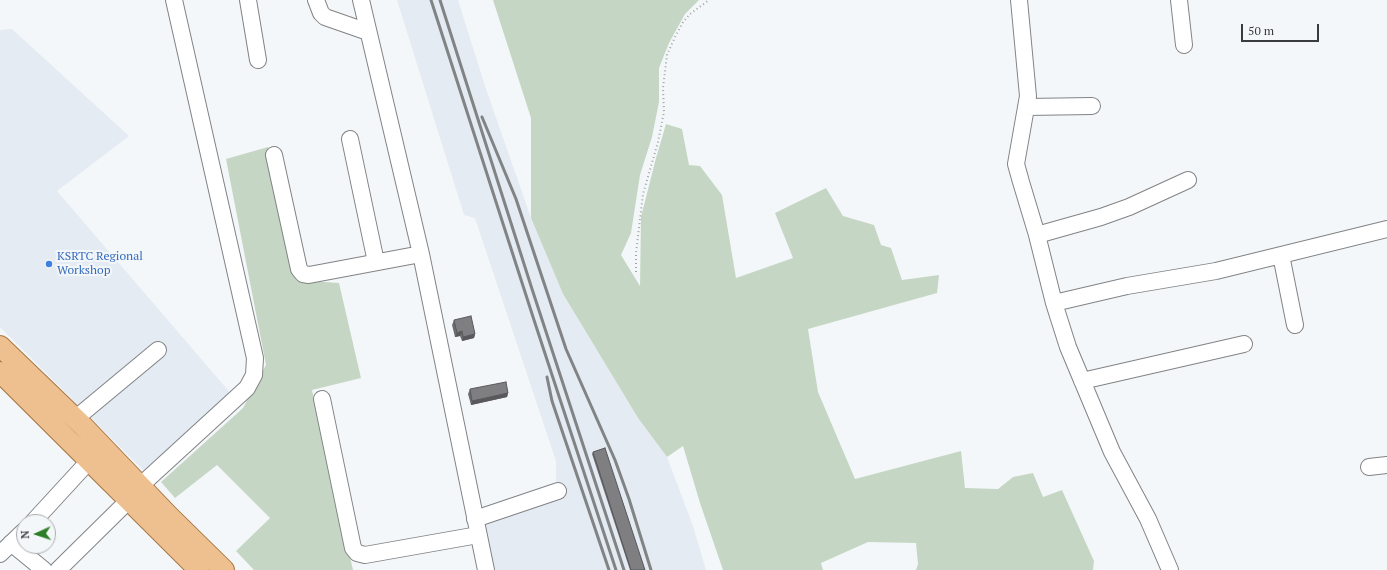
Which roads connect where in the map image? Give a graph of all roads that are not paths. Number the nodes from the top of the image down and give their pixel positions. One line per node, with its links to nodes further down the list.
1 (174, 0): 34 (street)
2 (248, 0): 9 (street)
3 (316, 0): 7 (street)
4 (361, 0): 7 (street)
5 (1019, 0): 11 (street)
6 (1179, 0): 8 (street)
7 (368, 32): 17 (street)
8 (1184, 45)
9 (258, 60)
10 (1092, 106): 11 (street)
11 (1026, 107): 16 (street)
12 (350, 139): 19 (street)
13 (274, 155): 19 (street)
14 (1188, 180): 16 (street)
15 (1387, 229): 18 (street)
16 (1038, 235): 20 (street)
17 (421, 254): 19 (street); 36 (street)
18 (1281, 255): 20 (street); 21 (street)
19 (376, 262)
20 (1054, 303): 26 (street)
21 (1295, 325)
22 (1244, 344): 26 (street)
23 (0, 346): 28 (main road)
24 (158, 350): 28 (street)
25 (0, 372): 29 (main road)
26 (1082, 381): 45 (street)
27 (322, 399): 37 (street)
28 (78, 422): 29 (main road); 34 (main road)
29 (67, 439): 30 (main road)
30 (89, 460): 34 (main road); 35 (street)
31 (1387, 465): 32 (street)
32 (1369, 467)
33 (558, 491): 36 (street)
34 (134, 493): 41 (street); 42 (main road); 43 (main road)
35 (39, 514)
36 (475, 519): 37 (street)
37 (478, 535): 44 (street)
38 (16, 539): 39 (street)
39 (5, 549): 40 (street)
40 (44, 570)
41 (58, 570)
42 (199, 570)
43 (224, 570)
44 (486, 570)
45 (1170, 570)

